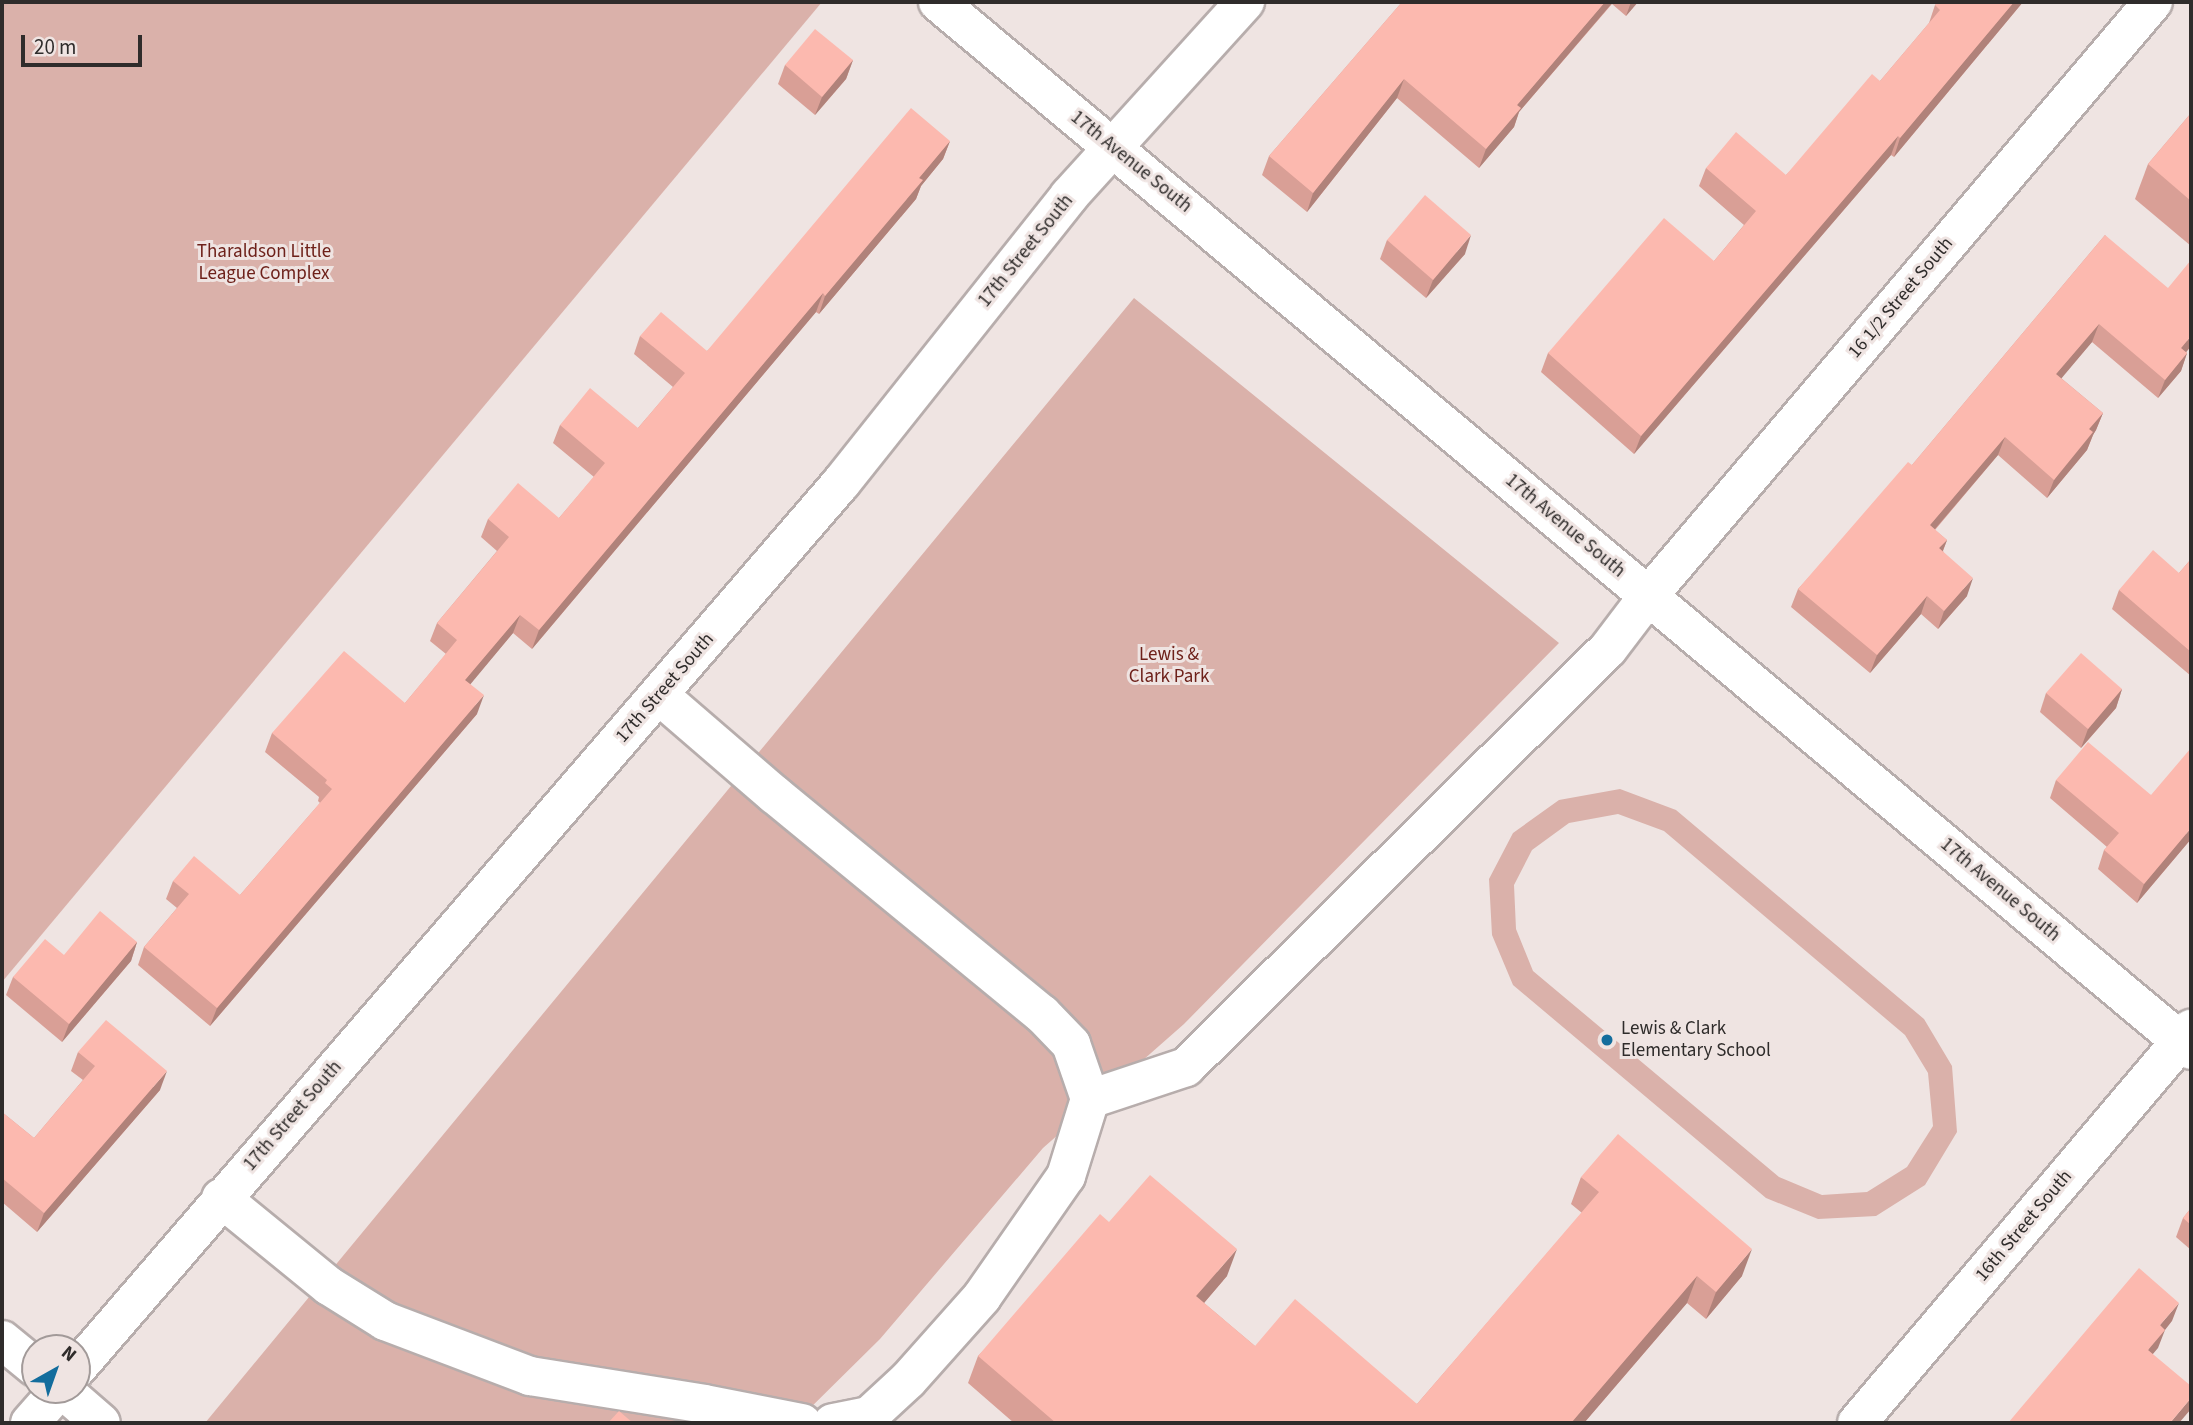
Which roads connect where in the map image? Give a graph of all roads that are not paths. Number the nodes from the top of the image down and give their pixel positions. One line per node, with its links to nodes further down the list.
1 (938, 2): 4 (street, 17th Avenue South)
2 (1245, 2): 4 (street, 17th Street South)
3 (2153, 2): 5 (street, 16 1/2 Street South)
4 (1114, 146): 5 (street, 17th Avenue South); 6 (street, 17th Street South)
5 (1648, 595): 7 (street, 17th Avenue South); 8 (street, 16 1/2 Street South)
6 (659, 695): 8 (street); 9 (street, 17th Street South)
7 (2188, 1040): 19 (street, 16th Street South)
8 (1090, 1099): 18 (street)
9 (221, 1198): 11 (street, 17th Street South); 17 (street)
10 (2, 1340): 12 (street)
11 (91, 1351)
12 (21, 1356)
13 (48, 1404): 15 (street)
14 (78, 1404): 16 (street)
15 (30, 1423)
16 (101, 1423)
17 (802, 1423)
18 (833, 1423)
19 (1857, 1423)

